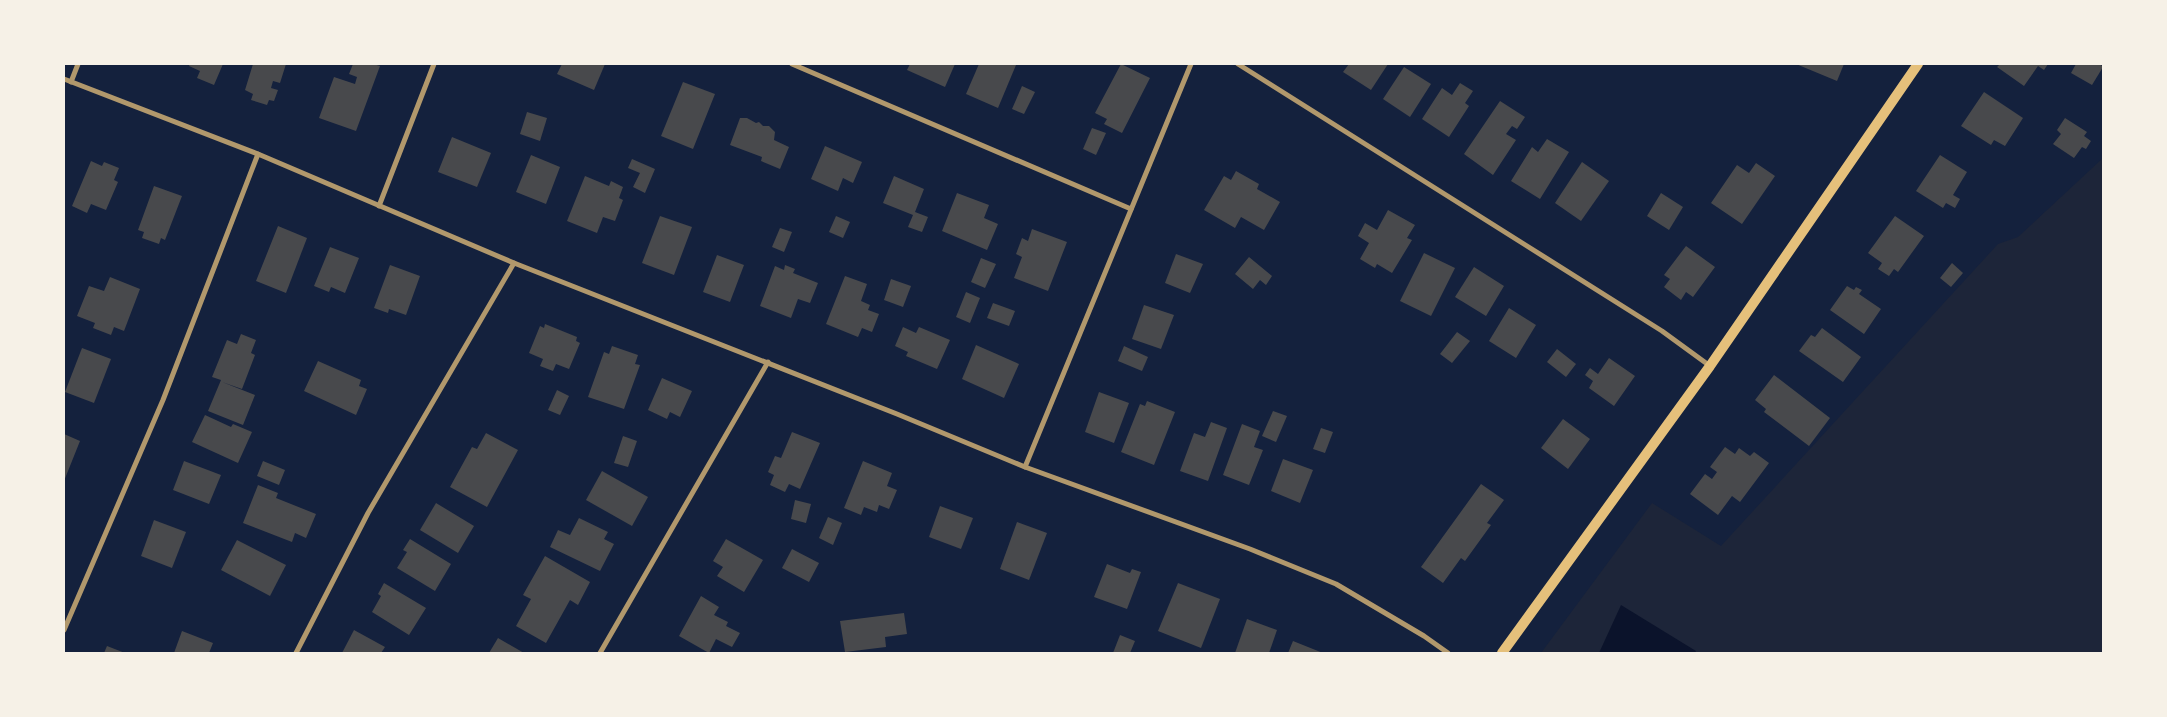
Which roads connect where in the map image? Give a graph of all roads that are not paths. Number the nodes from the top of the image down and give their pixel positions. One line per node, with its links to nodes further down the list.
1 (78, 64): 8 (street)
2 (434, 64): 10 (street)
3 (792, 64): 11 (street)
4 (1191, 64): 11 (street)
5 (1238, 64): 14 (street)
6 (1918, 64): 14 (main road)
7 (64, 79): 8 (street)
8 (71, 82): 9 (street)
9 (258, 154): 10 (street); 16 (street)
10 (379, 206): 12 (street)
11 (1131, 209): 15 (street)
12 (514, 263): 13 (street); 17 (street)
13 (768, 362): 15 (street); 18 (street)
14 (1710, 366): 20 (main road)
15 (1025, 467): 19 (street)
16 (64, 630)
17 (296, 653)
18 (600, 653)
19 (1448, 653)
20 (1502, 653)

